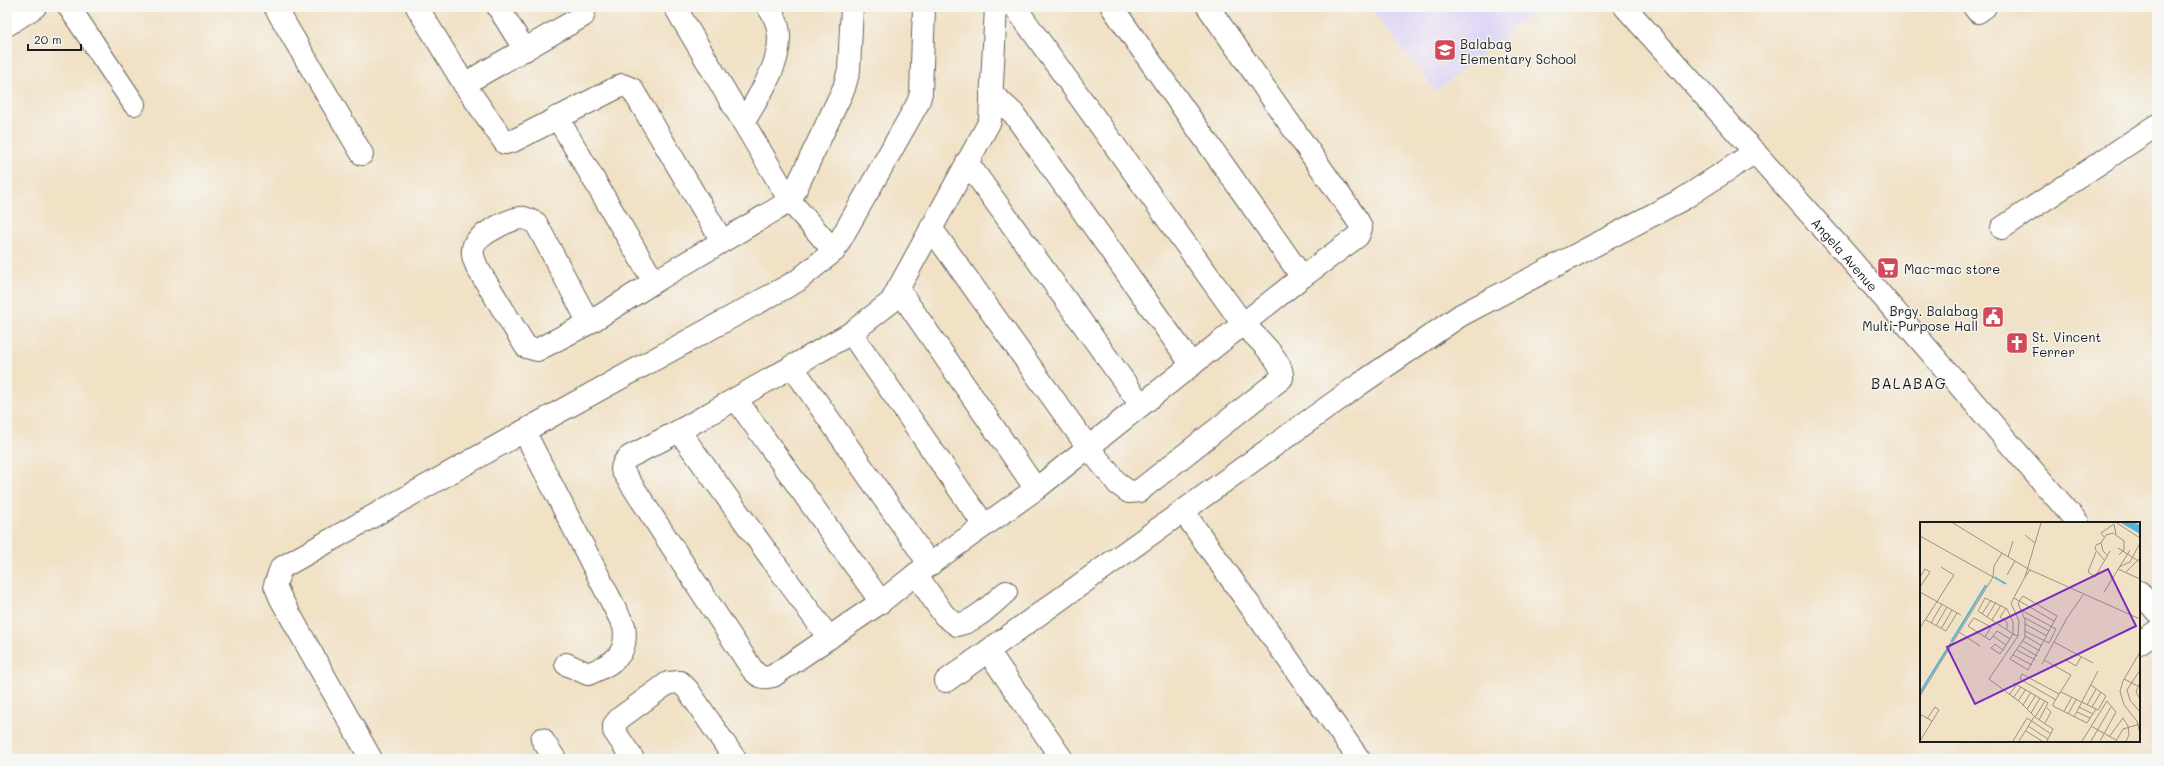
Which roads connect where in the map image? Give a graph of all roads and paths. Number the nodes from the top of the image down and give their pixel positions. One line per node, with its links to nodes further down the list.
1 (35, 7): 18 (street)
2 (69, 7): 22 (street)
3 (275, 7): 27 (street)
4 (416, 7): 20 (street)
5 (498, 7): 19 (street)
6 (585, 7): 19 (street)
7 (675, 7): 24 (street)
8 (852, 7): 29 (street)
9 (924, 7): 33 (street)
10 (996, 7): 21 (street)
11 (1016, 7): 38 (street)
12 (1112, 7): 34 (street)
13 (1208, 7): 34 (street)
14 (1625, 7): 26 (street, Angela Avenue)
15 (1974, 7): 16 (street)
16 (1985, 7)
17 (775, 9): 24 (street)
18 (7, 25)
19 (525, 50): 20 (street)
20 (464, 84): 23 (street)
21 (991, 93): 28 (street); 40 (street)
22 (134, 104)
23 (557, 117): 32 (street); 35 (street)
24 (744, 122): 29 (street)
25 (2157, 124): 31 (street)
26 (1755, 152): 48 (street); 49 (street, Angela Avenue)
27 (362, 154)
28 (967, 162): 30 (street); 43 (street)
29 (790, 201): 32 (street); 33 (street)
30 (931, 228): 36 (street); 46 (street)
31 (2002, 228)
32 (722, 241): 35 (street)
33 (834, 251): 44 (street)
34 (1302, 277): 38 (street)
35 (654, 282): 37 (street)
36 (898, 289): 39 (street); 47 (street)
37 (589, 323): 37 (street)
38 (1243, 324): 40 (street); 46 (street)
39 (851, 333): 41 (street); 50 (street)
40 (1192, 364): 43 (street)
41 (792, 366): 42 (street); 51 (street)
42 (736, 399): 45 (street); 54 (street)
43 (1141, 405): 46 (street)
44 (524, 431): 60 (street); 63 (street)
45 (679, 431): 57 (street); 57 (street)
46 (1088, 447): 47 (street)
47 (1036, 489): 50 (street)
48 (1183, 512): 59 (street); 68 (street)
49 (2077, 522)
50 (984, 525): 51 (street)
51 (923, 569): 52 (street); 54 (street)
52 (1006, 592)
53 (2140, 593): 55 (street)
54 (881, 602): 57 (street)
55 (2157, 612)
56 (2157, 631): 58 (street)
57 (828, 638)
58 (2140, 642)
59 (988, 651): 61 (street); 67 (street)
60 (566, 664)
61 (946, 682)
62 (542, 739): 64 (street)
63 (371, 759)
64 (555, 759)
65 (632, 759): 66 (street)
66 (735, 759)
67 (1062, 759)
68 (1359, 759)

